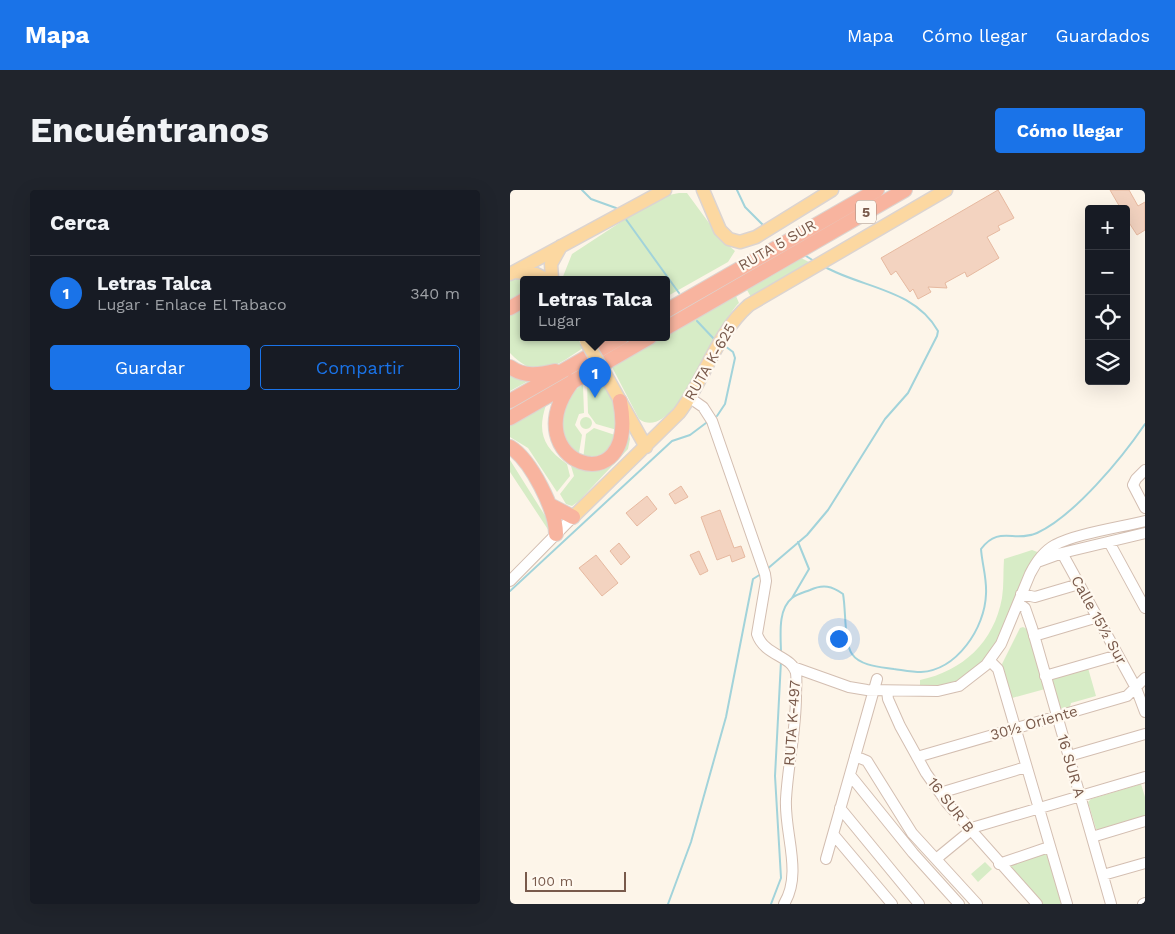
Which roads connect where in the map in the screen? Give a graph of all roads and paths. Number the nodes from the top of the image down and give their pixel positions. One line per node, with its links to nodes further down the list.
1 (665, 190): 7 (main road)
2 (703, 190): 3 (main road)
3 (832, 190)
4 (877, 190): 13 (highway, RUTA 5 SUR / 5)
5 (905, 190): 14 (highway, RUTA 5 SUR / 5)
6 (946, 190): 21 (main road, RUTA K-625)
7 (562, 244): 8 (main road); 12 (main road)
8 (537, 259): 9 (main road); 11 (main road)
9 (511, 273): 10 (main road)
10 (540, 276)
11 (547, 276)
12 (549, 276)
13 (670, 309)
14 (670, 326)
15 (586, 341): 23 (main road, bridge)
16 (615, 341): 18 (highway)
17 (643, 341): 20 (highway)
18 (572, 366): 19 (highway); 22 (highway)
19 (510, 367)
20 (573, 381): 23 (highway); 24 (highway)
21 (690, 398): 26 (main road, RUTA K-625); 49 (street, RUTA K-497)
22 (510, 401)
23 (620, 401): 25 (main road)
24 (510, 418)
25 (633, 424): 26 (main road); 27 (main road); 29 (main road)
26 (666, 426): 27 (main road, RUTA K-625)
27 (646, 447): 29 (main road, RUTA K-625)
28 (510, 448): 31 (highway)
29 (623, 469): 33 (main road, RUTA K-625)
30 (1145, 470): 32 (street)
31 (550, 505): 33 (highway); 36 (highway)
32 (1145, 508)
33 (573, 517): 36 (street, RUTA K-625)
34 (1145, 521): 39 (street)
35 (1145, 533): 37 (street)
36 (556, 534): 40 (street, RUTA K-625)
37 (1109, 542): 38 (street); 43 (street)
38 (1062, 553): 39 (street); 41 (street, Calle 15½ Sur)
39 (1036, 563): 42 (street)
40 (510, 581)
41 (1079, 584): 42 (street); 44 (street, Calle 15½ Sur)
42 (1020, 599): 45 (street); 46 (street, 16 SUR A)
43 (1145, 608)
44 (1098, 617): 46 (street); 47 (street, Calle 15½ Sur)
45 (1007, 629): 46 (street); 48 (street)
46 (1033, 632): 50 (street, 16 SUR A)
47 (1118, 655): 50 (street); 53 (street, Calle 15½ Sur)
48 (990, 660): 55 (street); 58 (street)
49 (791, 665): 54 (street); 80 (street, RUTA K-497)
50 (1045, 676): 57 (street, 16 SUR A)
51 (1145, 678): 53 (street, 30½ Oriente)
52 (877, 679): 54 (street)
53 (1136, 688): 56 (street, Calle 15½ Sur); 57 (street, 30½ Oriente)
54 (874, 690): 55 (street); 60 (street)
55 (887, 691): 62 (street, 16 SUR B)
56 (1145, 712)
57 (1057, 716): 58 (street, 30½ Oriente); 61 (street, 16 SUR A)
58 (1015, 728): 62 (street, 30½ Oriente); 63 (street)
59 (1145, 734): 61 (street)
60 (855, 756): 64 (street); 76 (street)
61 (1069, 756): 67 (street, 16 SUR A)
62 (917, 757): 66 (street, 16 SUR B)
63 (1026, 767): 66 (street); 68 (street)
64 (850, 775): 69 (street); 83 (street)
65 (1145, 777): 67 (street)
66 (940, 793): 71 (street, 16 SUR B)
67 (1080, 796): 68 (street); 73 (street, 16 SUR A)
68 (1038, 807): 71 (street); 74 (street)
69 (840, 808): 72 (street); 82 (street)
70 (1145, 821): 73 (street)
71 (969, 830): 76 (street); 78 (street, 16 SUR B)
72 (833, 834): 75 (street); 81 (street)
73 (1092, 837): 79 (street, 16 SUR A)
74 (1049, 847): 78 (street); 86 (street)
75 (826, 859)
76 (936, 859): 84 (street)
77 (1145, 863): 79 (street)
78 (999, 864): 85 (street, 16 SUR B)
79 (1103, 875): 87 (street, 16 SUR A)
80 (784, 904)
81 (892, 904)
82 (919, 904)
83 (959, 904)
84 (977, 904)
85 (1037, 904)
86 (1067, 904)
87 (1111, 904)

